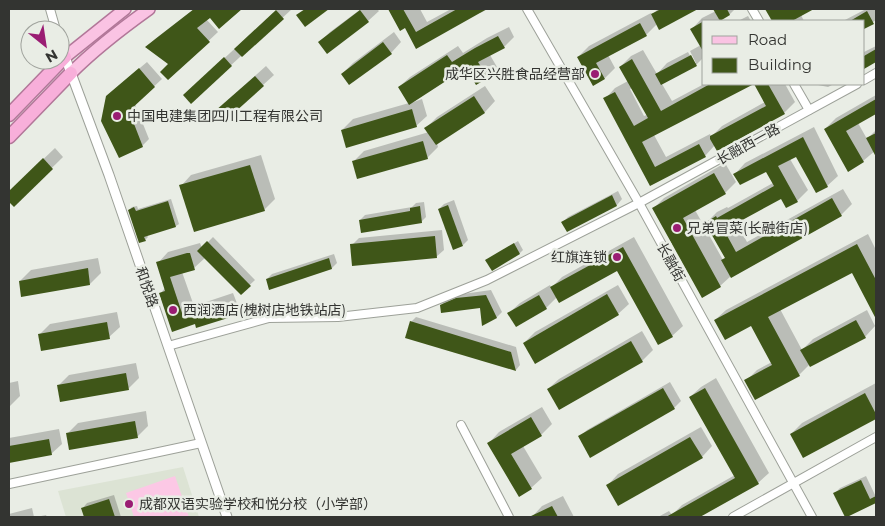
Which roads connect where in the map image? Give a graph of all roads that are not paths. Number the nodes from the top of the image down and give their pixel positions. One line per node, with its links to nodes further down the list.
1 (125, 9): 6 (main road)
2 (149, 9): 9 (main road)
3 (527, 9): 17 (street, 长融街)
4 (752, 9): 5 (street)
5 (758, 20)
6 (70, 52)
7 (52, 70): 15 (highway)
8 (70, 70): 9 (street, 和悦路)
9 (71, 73): 16 (highway); 18 (street, 和悦路)
10 (876, 73): 11 (street)
11 (865, 79)
12 (795, 85): 14 (street)
13 (855, 85): 14 (street, 长融西一路)
14 (809, 110): 17 (street, 长融西一路)
15 (9, 115)
16 (9, 137)
17 (639, 203): 18 (street, 长融西一路); 23 (street, 长融街)
18 (168, 346): 21 (street, 和悦路)
19 (461, 424): 25 (street)
20 (876, 437): 23 (street)
21 (201, 442): 22 (street); 24 (street, 和悦路)
22 (9, 484)
23 (793, 484): 26 (street); 27 (street, 长融街)
24 (227, 517)
25 (509, 517)
26 (733, 517)
27 (812, 517)

